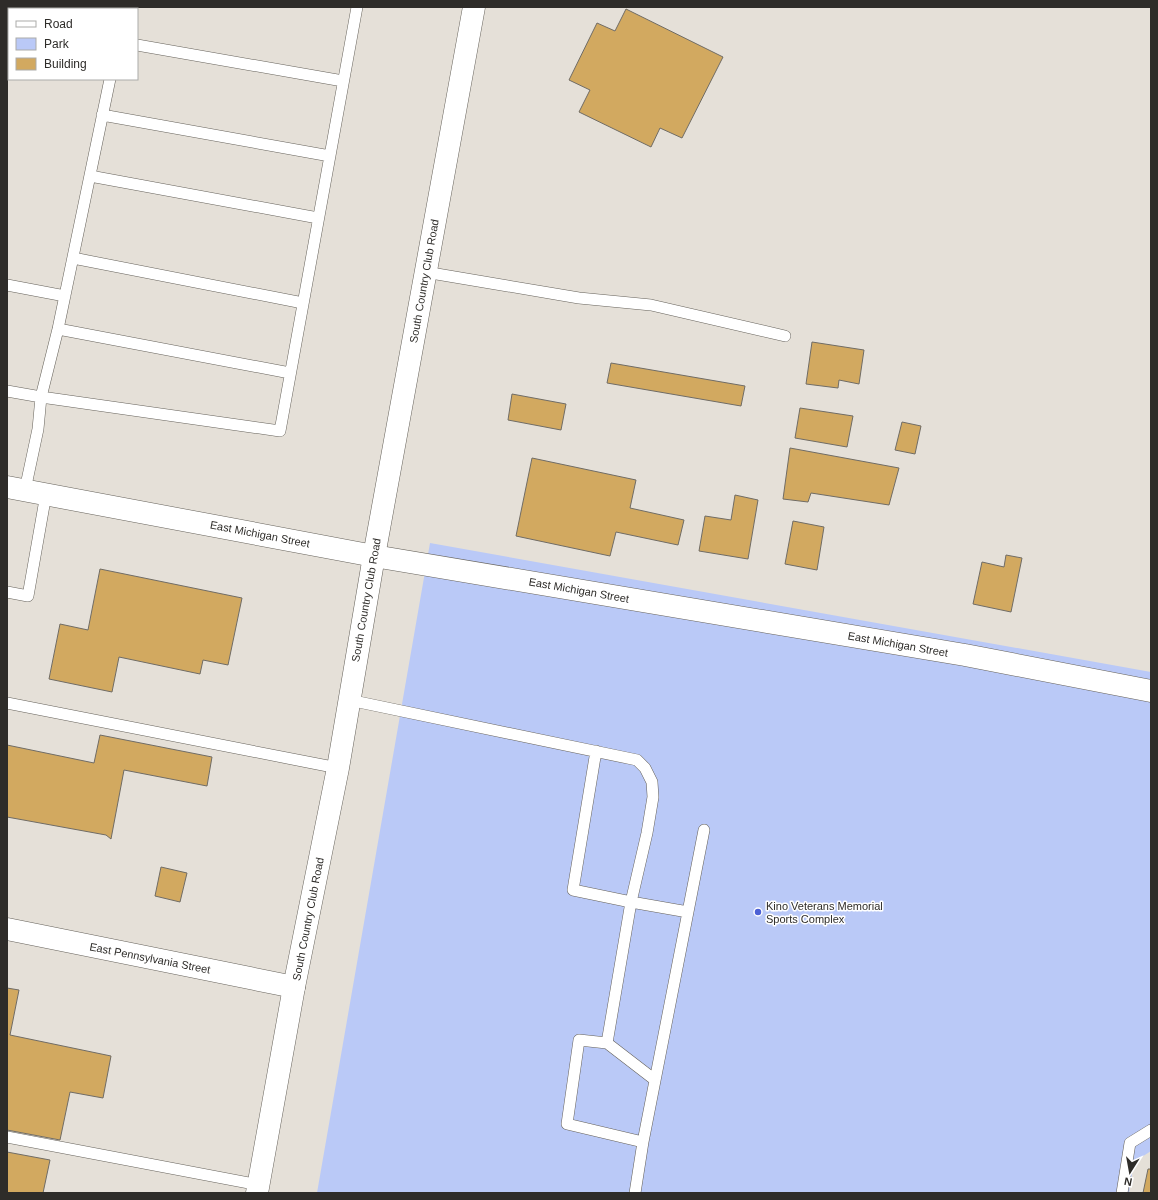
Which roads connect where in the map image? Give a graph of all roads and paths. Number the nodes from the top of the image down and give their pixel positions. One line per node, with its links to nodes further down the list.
1 (357, 7): 5 (lane)
2 (474, 7): 11 (street, South Country Club Road)
3 (138, 45): 5 (lane)
4 (110, 80): 6 (lane)
5 (343, 81): 7 (lane)
6 (102, 115): 7 (lane); 8 (lane)
7 (330, 156): 9 (lane)
8 (90, 176): 9 (lane); 10 (lane)
9 (318, 218): 14 (lane)
10 (73, 258): 13 (lane); 14 (lane)
11 (425, 272): 16 (lane); 21 (street, South Country Club Road)
12 (7, 285): 13 (lane)
13 (65, 296): 15 (lane)
14 (303, 303): 17 (lane)
15 (58, 329): 17 (lane); 19 (lane)
16 (785, 336)
17 (290, 373): 19 (lane)
18 (7, 391): 19 (lane)
19 (41, 397): 20 (lane)
20 (26, 490): 21 (street, East Michigan Street); 22 (lane)
21 (374, 556): 23 (street, East Michigan Street); 24 (street, South Country Club Road)
22 (7, 592)
23 (1151, 692)
24 (349, 700): 26 (lane); 27 (street, South Country Club Road)
25 (7, 703): 27 (lane)
26 (596, 751): 29 (lane); 29 (lane)
27 (338, 768): 32 (street, South Country Club Road)
28 (704, 830): 30 (lane)
29 (632, 902): 30 (lane); 33 (lane)
30 (688, 912): 34 (lane)
31 (7, 929): 32 (street, East Pennsylvania Street)
32 (294, 987): 38 (street, South Country Club Road)
33 (607, 1043): 34 (lane); 37 (lane)
34 (655, 1080): 37 (lane)
35 (1151, 1130): 40 (lane)
36 (7, 1137): 38 (lane)
37 (643, 1142): 39 (lane)
38 (258, 1189)
39 (634, 1193)
40 (1122, 1193)

